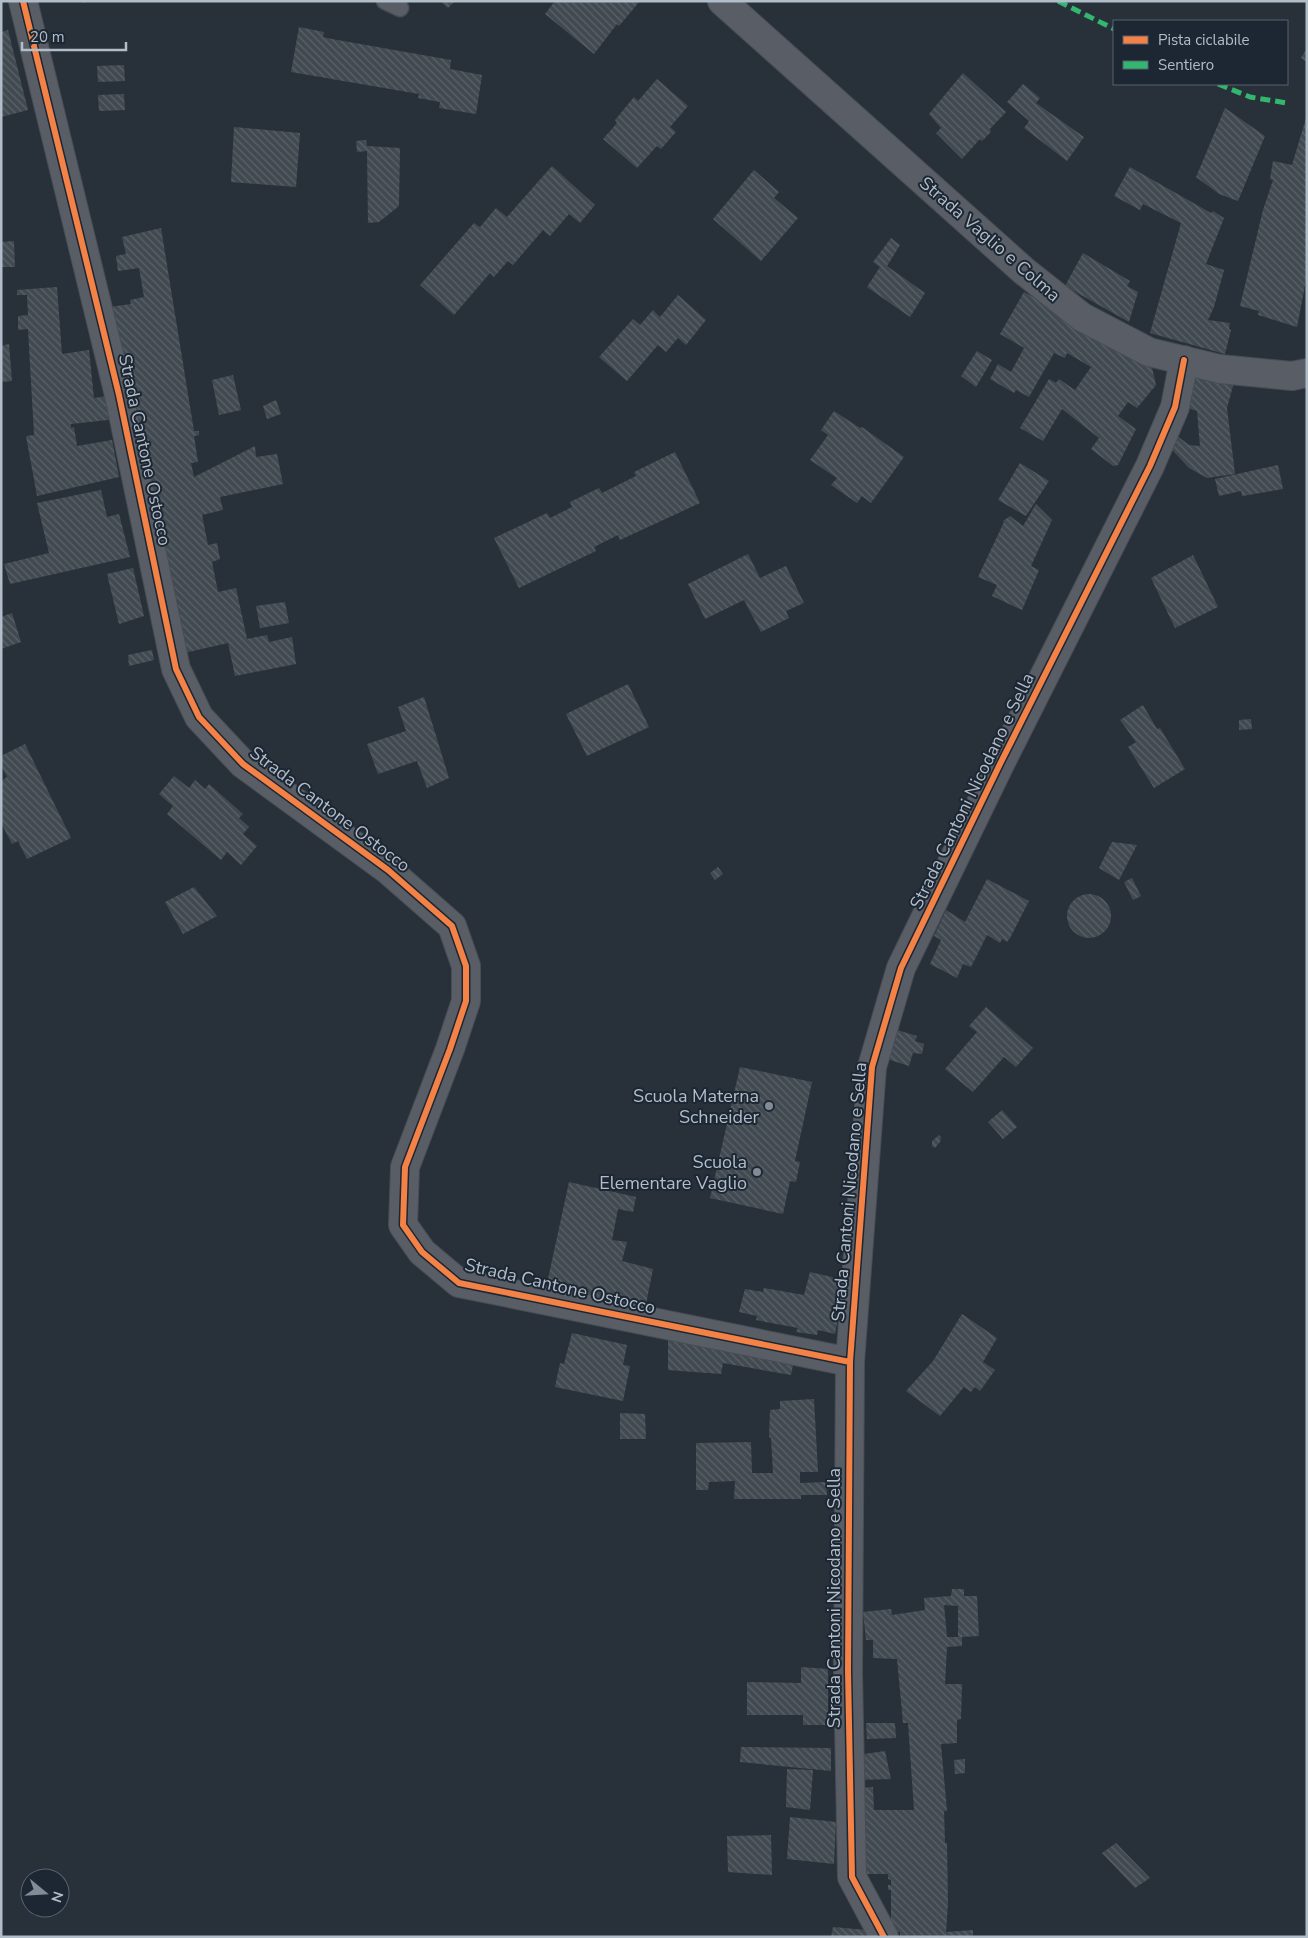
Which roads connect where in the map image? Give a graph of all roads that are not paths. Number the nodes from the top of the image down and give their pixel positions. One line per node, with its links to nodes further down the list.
1 (23, 1): 5 (street, Strada Cantone Ostocco)
2 (722, 1): 3 (street, Strada Vaglio e Colma)
3 (1184, 360): 4 (street, Strada Vaglio e Colma); 5 (street, Strada Cantoni Nicodano e Sella)
4 (1307, 373)
5 (850, 1362): 6 (street, Strada Cantoni Nicodano e Sella)
6 (884, 1937)

